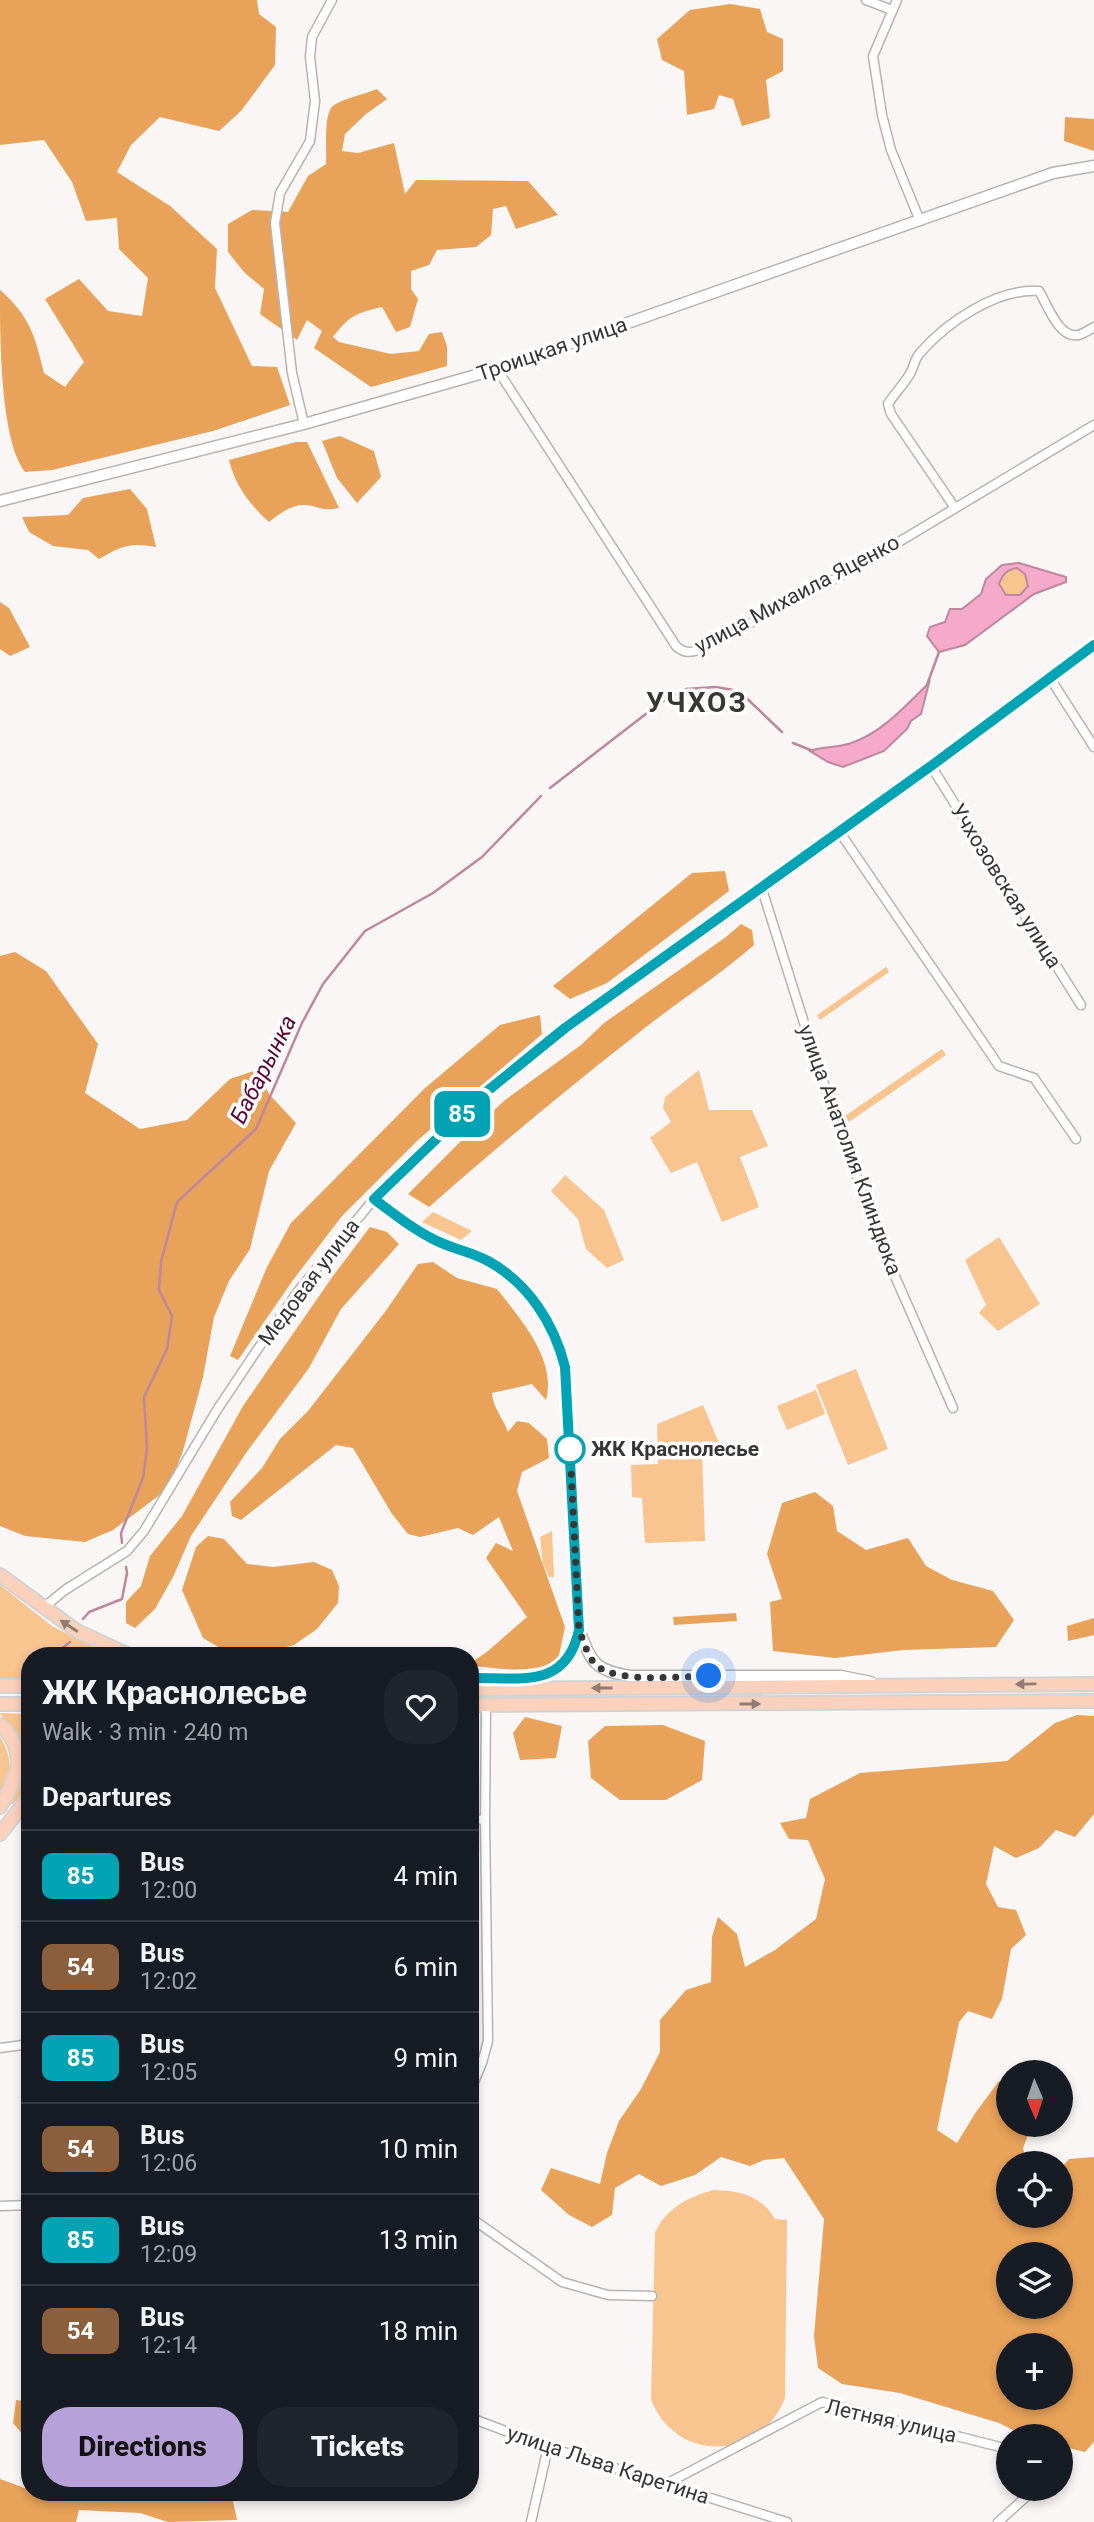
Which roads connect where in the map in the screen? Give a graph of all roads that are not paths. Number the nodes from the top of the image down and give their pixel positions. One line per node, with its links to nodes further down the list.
1 (332, 0): 9 (street)
2 (866, 0): 4 (street)
3 (897, 0): 4 (street)
4 (892, 10): 6 (street)
5 (1094, 166): 6 (street, Троицкая улица)
6 (920, 221): 8 (street, Троицкая улица)
7 (1094, 327): 12 (street)
8 (497, 369): 9 (street, Троицкая улица); 12 (street, улица Михаила Яценко)
9 (304, 424): 11 (street, Троицкая улица)
10 (1094, 425): 12 (street, улица Михаила Яценко)
11 (0, 501)
12 (954, 508)
13 (1094, 645): 14 (street, Медовая улица)
14 (1050, 678): 15 (street); 16 (street, Медовая улица)
15 (1094, 747)
16 (931, 766): 17 (street, Медовая улица); 19 (street, Учхозовская улица)
17 (839, 831): 18 (street, Медовая улица); 20 (street)
18 (761, 886): 21 (street, Медовая улица); 22 (street, улица Анатолия Клиндюка)
19 (1081, 1005)
20 (1076, 1139)
21 (374, 1199): 24 (street, Медовая улица); 25 (street)
22 (953, 1408)
23 (0, 1575): 24 (main road)
24 (43, 1608): 26 (main road, one-way to 24)
25 (579, 1630): 27 (street); 29 (street)
26 (111, 1647)
27 (479, 1678)
28 (1094, 1684): 29 (main road, one-way to 29)
29 (889, 1685): 32 (main road, one-way to 32)
30 (0, 1686): 31 (main road)
31 (21, 1686)
32 (479, 1689)
33 (1094, 1702): 37 (main road, one-way to 33)
34 (0, 1704): 35 (main road)
35 (21, 1704)
36 (479, 1705): 37 (main road)
37 (486, 1705): 42 (street)
38 (0, 1725): 39 (main road)
39 (0, 1807)
40 (21, 1808): 43 (main road)
41 (479, 1820): 42 (street)
42 (485, 1820): 46 (street)
43 (0, 1835)
44 (21, 2045): 45 (street)
45 (0, 2048)
46 (479, 2070)
47 (21, 2205): 48 (street)
48 (0, 2206)
49 (479, 2224): 50 (street)
50 (652, 2296)
51 (479, 2421): 53 (street, улица Льва Каретина)
52 (996, 2446): 54 (street, Летняя улица)
53 (548, 2447): 54 (street, улица Льва Каретина); 56 (street)
54 (666, 2484): 57 (street, улица Льва Каретина)
55 (1021, 2501): 58 (street)
56 (531, 2522)
57 (787, 2522)
58 (998, 2522)

